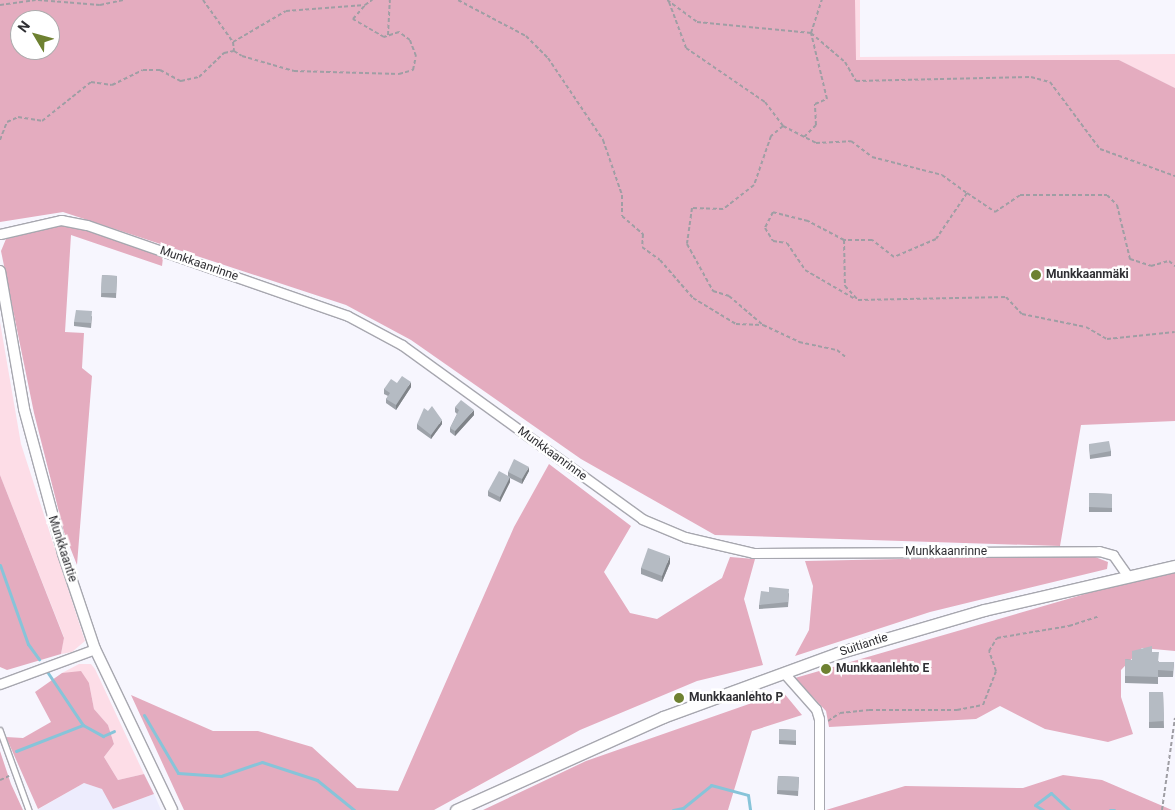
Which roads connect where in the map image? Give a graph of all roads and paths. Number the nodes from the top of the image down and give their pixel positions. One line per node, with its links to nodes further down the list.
1 (37, 0): 2 (path); 9 (path)
2 (124, 0)
3 (203, 0): 13 (path)
4 (372, 0): 10 (path)
5 (390, 0): 12 (path)
6 (458, 0): 25 (path)
7 (822, 0): 11 (path)
8 (668, 1): 11 (path); 15 (path)
9 (0, 5)
10 (365, 5): 12 (path); 13 (path)
11 (811, 33): 16 (path); 18 (path)
12 (388, 36): 14 (path)
13 (233, 42): 14 (path)
14 (234, 51): 17 (path)
15 (783, 126): 16 (path); 25 (path)
16 (804, 137): 19 (path)
17 (0, 140)
18 (1175, 176)
19 (967, 193): 21 (path); 22 (path)
20 (0, 234): 29 (street, Munkkaanrinne)
21 (844, 240): 24 (path); 24 (path)
22 (1175, 266)
23 (0, 271): 31 (street, Munkkaantie)
24 (858, 300): 26 (path)
25 (762, 324): 27 (path)
26 (1175, 332)
27 (847, 358)
28 (1175, 566): 29 (main road, Suitiantie)
29 (1127, 575): 32 (main road, Suitiantie)
30 (1098, 616): 35 (path)
31 (95, 649): 33 (street); 40 (street, Munkkaantie)
32 (784, 673): 35 (street); 41 (main road, Suitiantie)
33 (0, 684)
34 (1175, 718): 43 (path)
35 (819, 727): 42 (street)
36 (0, 730): 37 (lane)
37 (14, 774): 38 (path); 39 (lane)
38 (0, 780)
39 (29, 810)
40 (172, 810)
41 (456, 810)
42 (819, 810)
43 (1162, 810)

